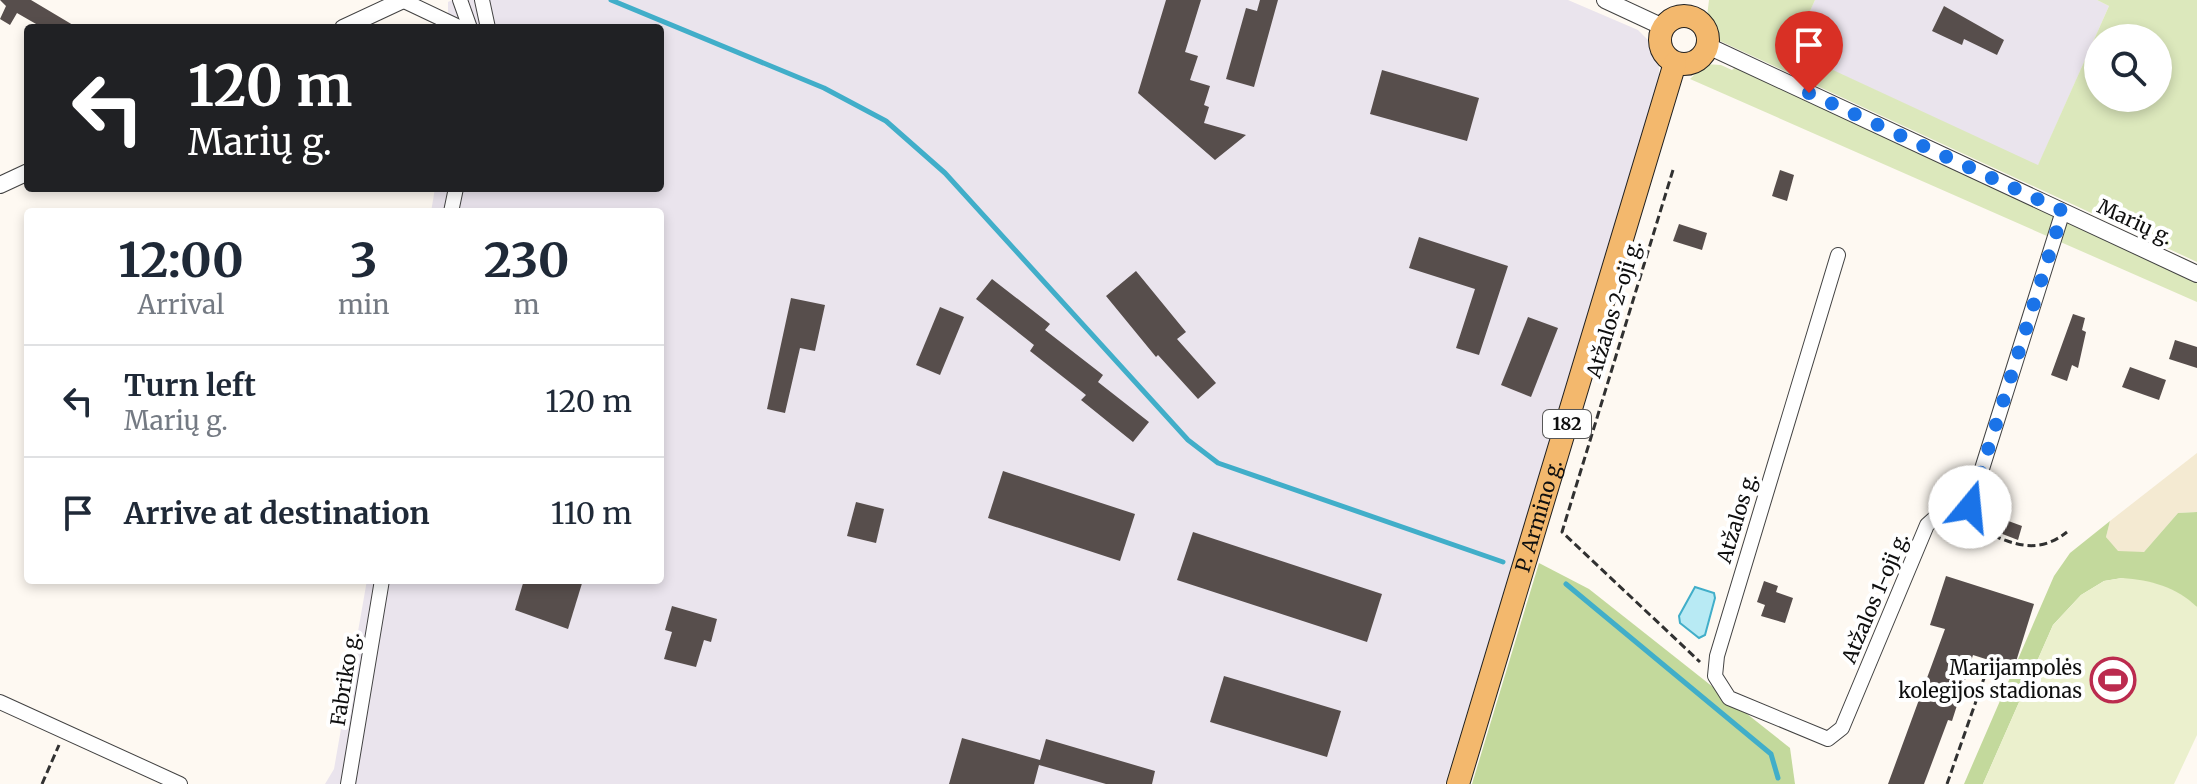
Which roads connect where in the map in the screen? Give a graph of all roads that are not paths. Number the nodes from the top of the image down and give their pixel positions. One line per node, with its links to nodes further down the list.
1 (402, 0): 6 (street); 7 (street)
2 (460, 0): 8 (street)
3 (482, 0): 9 (street)
4 (1605, 0): 10 (street)
5 (1694, 8): 10 (main road); 11 (main road)
6 (351, 24)
7 (453, 24)
8 (469, 24)
9 (487, 24)
10 (1663, 27): 12 (main road)
11 (1708, 46): 12 (main road); 15 (street, Marių g.)
12 (1675, 63): 23 (main road, P. Armino g. / 182)
13 (24, 174): 14 (street)
14 (0, 185)
15 (2063, 211): 17 (street, Marių g.); 20 (street, Atžalos 1-oji g.)
16 (1838, 255): 20 (street, Atžalos g.)
17 (2197, 274)
18 (381, 584): 22 (street, Fabriko g.)
19 (0, 702): 21 (street)
20 (1819, 737)
21 (180, 784)
22 (348, 784)
23 (1458, 784)

